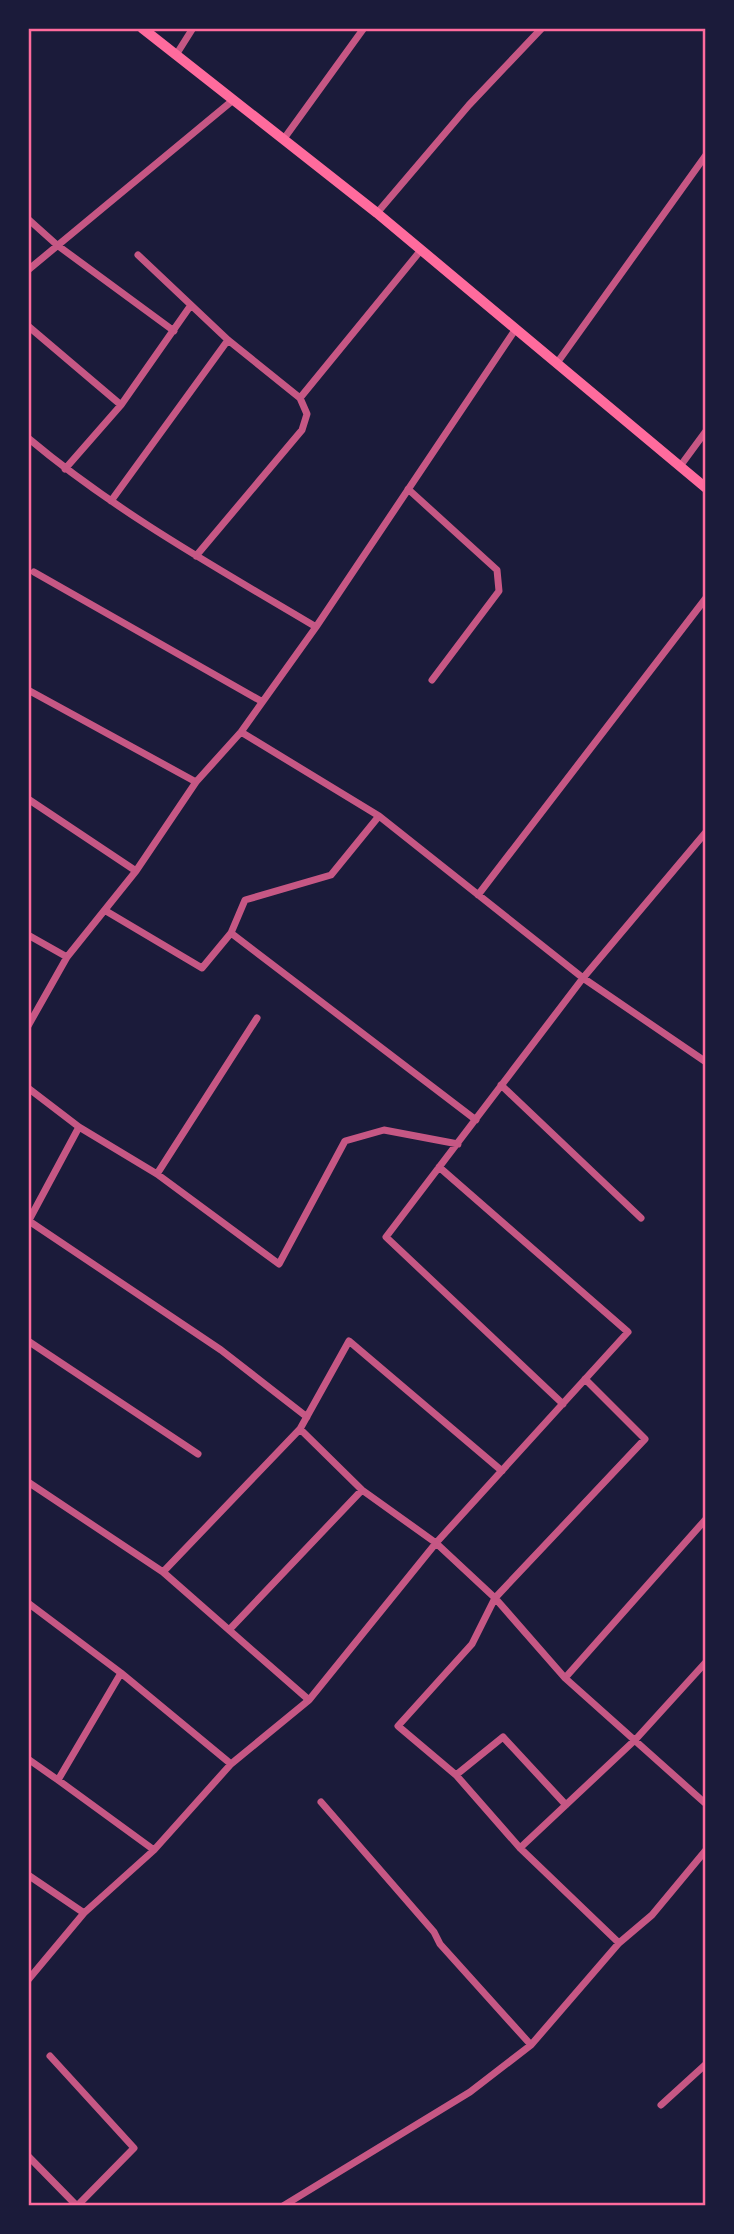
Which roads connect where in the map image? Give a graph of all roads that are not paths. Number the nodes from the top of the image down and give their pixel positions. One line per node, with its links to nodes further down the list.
1 (142, 28): 5 (main road)
2 (193, 28): 5 (street)
3 (364, 28): 7 (street)
4 (542, 28): 9 (street)
5 (176, 55): 6 (main road)
6 (232, 101): 7 (main road); 11 (street)
7 (283, 140): 9 (main road)
8 (706, 155): 20 (street)
9 (377, 213): 12 (main road)
10 (28, 219): 11 (street)
11 (57, 246): 14 (street); 18 (street)
12 (421, 250): 17 (main road); 21 (street)
13 (138, 255): 15 (street)
14 (28, 270)
15 (191, 305): 18 (street); 19 (street)
16 (28, 326): 22 (street)
17 (515, 330): 20 (main road); 28 (street)
18 (174, 331): 22 (street)
19 (228, 340): 21 (street); 29 (street)
20 (557, 363): 25 (main road)
21 (300, 398): 30 (street)
22 (121, 405): 26 (street)
23 (706, 431): 25 (street)
24 (28, 438): 26 (street)
25 (681, 465): 27 (main road)
26 (65, 469): 29 (street)
27 (706, 488)
28 (408, 489): 33 (street); 34 (street)
29 (111, 500): 30 (street)
30 (196, 556): 33 (street)
31 (34, 572): 36 (street)
32 (706, 598): 43 (street)
33 (316, 627): 36 (street)
34 (432, 680)
35 (28, 690): 38 (street)
36 (261, 701): 37 (street)
37 (241, 732): 38 (street); 40 (street)
38 (196, 782): 42 (street)
39 (28, 799): 42 (street)
40 (379, 816): 43 (street); 45 (street)
41 (706, 832): 48 (street)
42 (136, 872): 44 (street)
43 (478, 895): 48 (street)
44 (106, 911): 45 (street); 47 (street)
45 (231, 933): 54 (street)
46 (28, 935): 47 (street)
47 (67, 957): 50 (street)
48 (583, 978): 51 (street); 52 (street)
49 (257, 1018): 58 (street)
50 (28, 1026)
51 (706, 1062)
52 (501, 1085): 54 (street); 59 (street)
53 (28, 1088): 55 (street)
54 (476, 1120): 56 (street)
55 (79, 1127): 58 (street); 60 (street)
56 (457, 1144): 57 (street); 58 (street)
57 (439, 1167): 62 (street); 63 (street)
58 (157, 1174)
59 (641, 1218)
60 (28, 1222): 64 (street)
61 (28, 1340): 66 (street)
62 (585, 1380): 63 (street); 73 (street)
63 (563, 1404): 67 (street)
64 (307, 1417): 65 (street); 67 (street)
65 (300, 1429): 69 (street); 72 (street)
66 (198, 1454)
67 (502, 1471): 71 (street)
68 (28, 1482): 72 (street)
69 (362, 1490): 71 (street); 75 (street)
70 (706, 1520): 78 (street)
71 (436, 1543): 73 (street); 79 (street)
72 (163, 1572): 75 (street)
73 (495, 1598): 78 (street); 83 (street)
74 (28, 1603): 77 (street)
75 (229, 1630): 79 (street)
76 (706, 1662): 80 (street)
77 (121, 1673): 82 (street); 84 (street)
78 (565, 1678): 80 (street)
79 (309, 1700): 82 (street)
80 (635, 1739): 86 (street); 87 (street)
81 (28, 1759): 84 (street)
82 (231, 1764): 89 (street)
83 (456, 1775): 87 (street); 88 (street)
84 (58, 1780): 89 (street)
85 (321, 1802): 95 (street)
86 (706, 1804)
87 (566, 1805): 88 (street)
88 (520, 1848): 93 (street)
89 (155, 1850): 92 (street)
90 (705, 1852): 93 (street)
91 (28, 1875): 92 (street)
92 (84, 1913): 94 (street)
93 (619, 1943): 95 (street)
94 (28, 1980)
95 (531, 2045): 101 (street)
96 (50, 2056): 100 (street)
97 (706, 2064): 98 (street)
98 (661, 2105)
99 (28, 2156): 100 (street)
100 (77, 2206)
101 (283, 2206)

